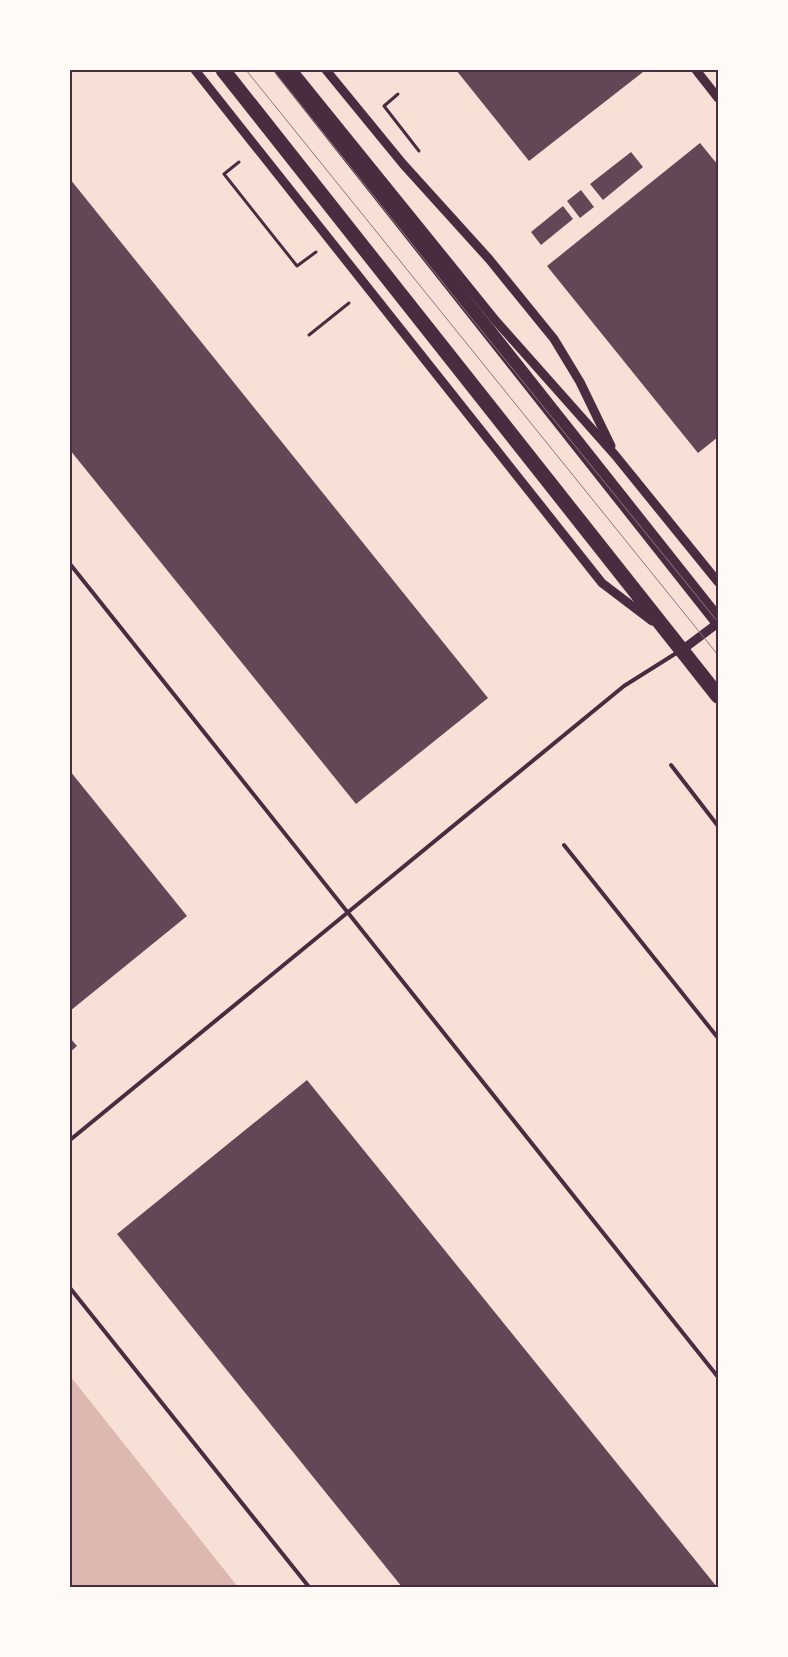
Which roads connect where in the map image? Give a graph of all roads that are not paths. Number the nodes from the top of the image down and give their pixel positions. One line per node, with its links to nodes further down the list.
1 (195, 70): 12 (street)
2 (225, 70): 12 (street); 14 (highway)
3 (282, 70): 11 (highway)
4 (293, 70): 8 (street)
5 (326, 70): 8 (street)
6 (696, 70): 7 (street)
7 (718, 98)
8 (615, 455): 10 (street)
9 (70, 564): 18 (lane)
10 (718, 582)
11 (718, 622): 12 (street)
12 (686, 647): 13 (street); 18 (lane)
13 (718, 687)
14 (718, 696)
15 (671, 764): 16 (lane)
16 (718, 826)
17 (564, 845): 19 (lane)
18 (347, 914): 20 (lane); 22 (lane)
19 (718, 1038)
20 (70, 1140)
21 (70, 1288): 23 (lane)
22 (718, 1377)
23 (309, 1587)

